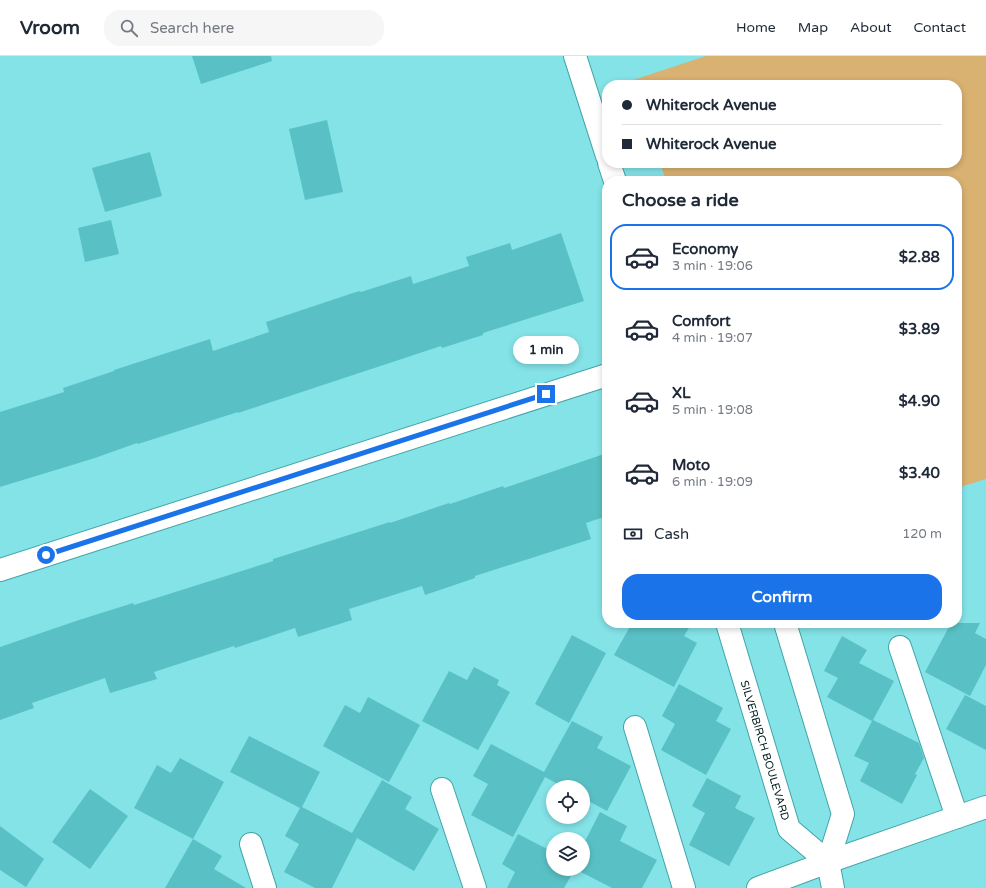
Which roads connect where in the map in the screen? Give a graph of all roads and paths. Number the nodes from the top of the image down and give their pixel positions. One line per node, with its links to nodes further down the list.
1 (575, 56): 2 (street)
2 (602, 140)
3 (602, 377): 4 (street)
4 (0, 570)
5 (729, 628): 13 (street, SILVERBIRCH BOULEVARD)
6 (787, 628): 13 (street)
7 (900, 647): 11 (street)
8 (635, 727): 16 (street)
9 (442, 789): 15 (street)
10 (986, 808): 11 (street)
11 (957, 817): 13 (street)
12 (251, 844): 14 (street)
13 (828, 862): 17 (street); 18 (street)
14 (265, 888)
15 (475, 888)
16 (684, 888)
17 (758, 888)
18 (833, 888)

